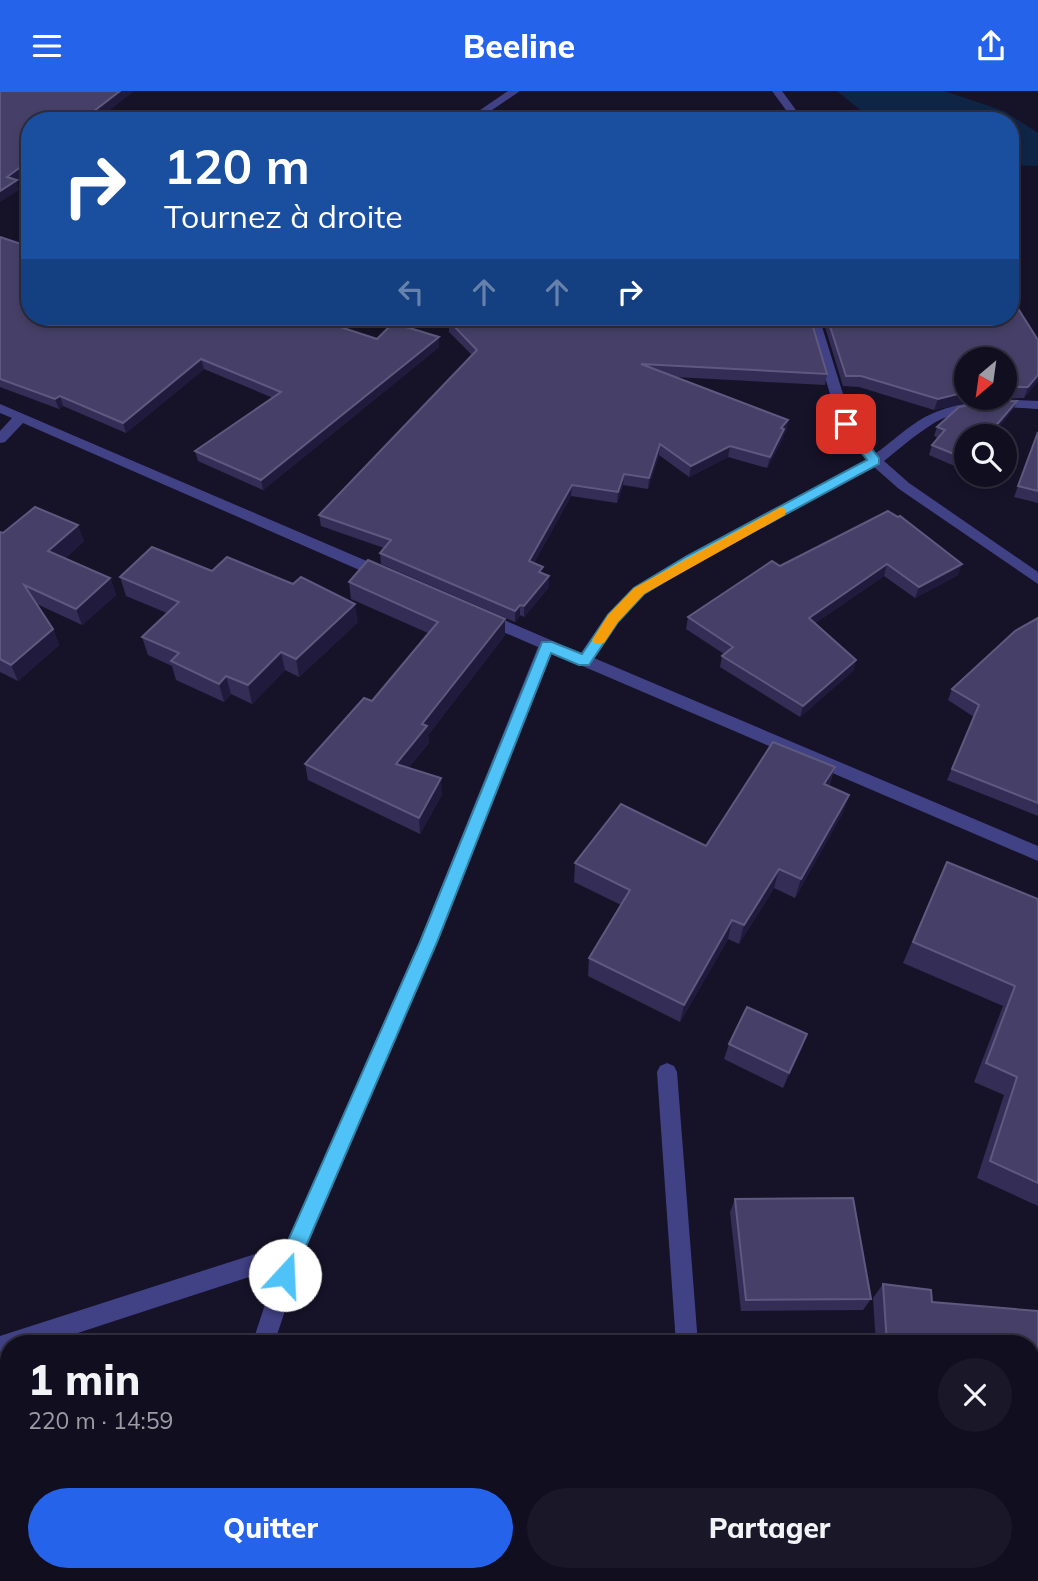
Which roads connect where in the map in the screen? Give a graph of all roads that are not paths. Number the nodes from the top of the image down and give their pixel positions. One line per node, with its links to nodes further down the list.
1 (514, 91): 3 (street)
2 (777, 91): 4 (street)
3 (482, 112)
4 (792, 112)
5 (816, 326): 10 (street)
6 (1038, 405): 10 (street)
7 (0, 408): 8 (street)
8 (21, 417): 9 (street); 11 (street)
9 (0, 439)
10 (875, 461): 12 (street); 15 (street)
11 (396, 579)
12 (1038, 579)
13 (471, 612): 14 (street)
14 (547, 645): 15 (street); 18 (street)
15 (584, 661): 16 (street)
16 (1038, 854)
17 (667, 1072): 21 (street)
18 (293, 1252): 19 (street); 20 (street)
19 (37, 1335)
20 (266, 1335)
21 (686, 1335)

